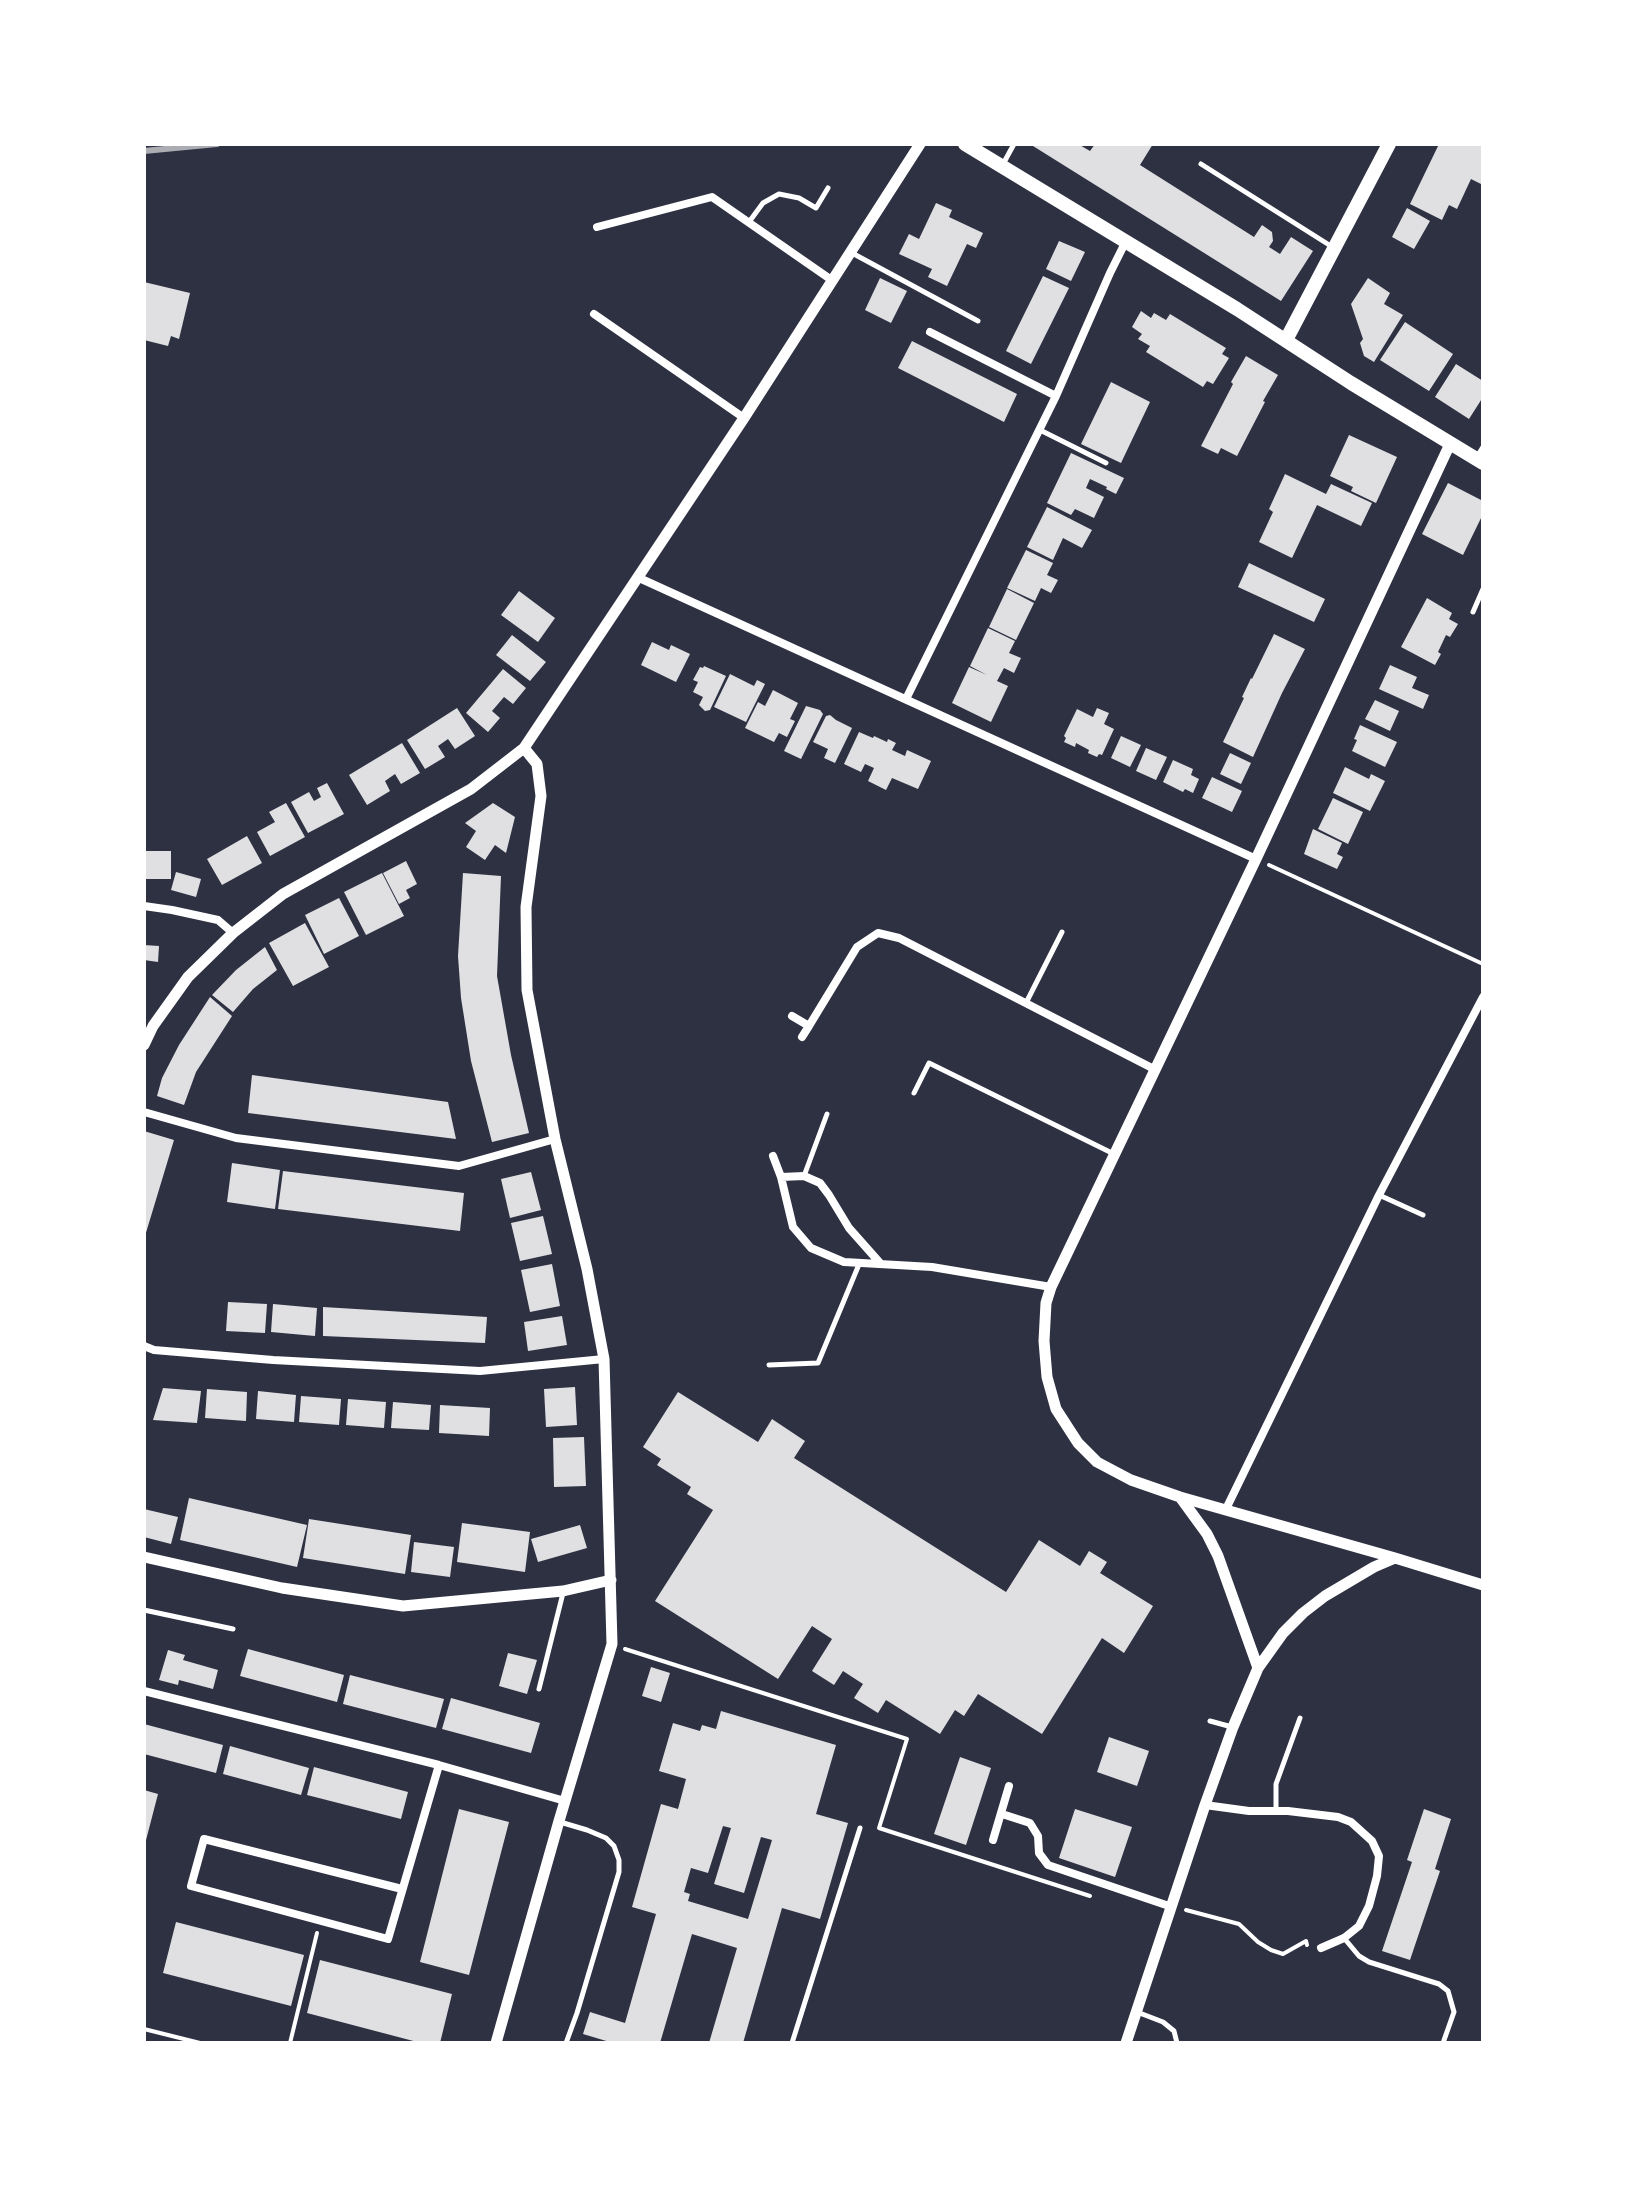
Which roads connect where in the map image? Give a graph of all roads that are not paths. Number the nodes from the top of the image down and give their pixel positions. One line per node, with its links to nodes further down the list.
1 (920, 144): 12 (street)
2 (965, 144): 6 (main road)
3 (1014, 144): 6 (lane)
4 (1389, 144): 11 (main road)
5 (1201, 164): 11 (lane)
6 (1001, 167): 10 (main road)
7 (828, 188): 8 (lane)
8 (749, 222): 9 (street); 13 (street)
9 (597, 227)
10 (1126, 241): 17 (main road); 18 (street)
11 (1335, 248): 17 (main road)
12 (851, 253): 13 (street); 15 (lane)
13 (833, 281): 19 (street)
14 (594, 314): 19 (street)
15 (978, 321)
16 (930, 332): 18 (street)
17 (1286, 340): 21 (main road)
18 (1056, 396): 20 (street)
19 (744, 418): 24 (street)
20 (1039, 430): 23 (lane); 27 (street)
21 (1450, 444): 22 (main road); 29 (street)
22 (1480, 456)
23 (1106, 463)
24 (637, 577): 27 (street); 28 (street)
25 (1483, 589): 26 (lane)
26 (1473, 612)
27 (906, 699): 29 (street)
28 (524, 748): 32 (street); 43 (street)
29 (1256, 859): 39 (street)
30 (144, 906): 32 (street)
31 (1062, 932): 34 (lane)
32 (233, 933): 38 (street)
33 (1483, 997): 48 (street)
34 (1026, 1003): 36 (street); 39 (street)
35 (792, 1016): 36 (street)
36 (809, 1026): 37 (street)
37 (802, 1037)
38 (144, 1045)
39 (1154, 1069): 44 (street)
40 (914, 1093): 44 (lane)
41 (144, 1112): 43 (street)
42 (827, 1114): 46 (lane)
43 (555, 1139): 54 (street)
44 (1114, 1154): 52 (street)
45 (773, 1156): 47 (street)
46 (804, 1176): 47 (street); 51 (street)
47 (781, 1177): 50 (street)
48 (1379, 1195): 49 (lane); 57 (street)
49 (1423, 1215)
50 (861, 1262): 51 (street); 55 (lane)
51 (880, 1263): 52 (street)
52 (1051, 1287): 56 (street)
53 (144, 1346): 54 (street)
54 (604, 1359): 60 (street)
55 (769, 1365)
56 (1180, 1497): 57 (street); 65 (street)
57 (1226, 1509): 59 (street)
58 (144, 1557): 62 (street)
59 (1395, 1558): 61 (street); 65 (street)
60 (611, 1580): 62 (street); 73 (street)
61 (1483, 1585)
62 (563, 1591): 66 (lane)
63 (144, 1610): 64 (lane)
64 (233, 1629)
65 (1258, 1668): 70 (street)
66 (539, 1689)
67 (144, 1691): 71 (street)
68 (1300, 1718): 75 (lane)
69 (1210, 1721): 70 (lane)
70 (1233, 1727): 74 (street)
71 (439, 1765): 73 (street); 80 (street)
72 (1009, 1786): 76 (street)
73 (565, 1801): 77 (street)
74 (1205, 1805): 75 (street); 81 (street)
75 (1276, 1811): 82 (street)
76 (1002, 1814): 79 (street); 81 (street)
77 (559, 1821): 85 (street); 86 (lane)
78 (860, 1828): 87 (lane)
79 (993, 1840)
80 (402, 1889): 80 (street)
81 (1172, 1907): 84 (street)
82 (1344, 1938): 83 (street); 90 (lane)
83 (1321, 1948)
84 (1137, 2012): 88 (street); 89 (lane)
85 (496, 2043)
86 (566, 2043)
87 (792, 2043)
88 (1126, 2043)
89 (1177, 2043)
90 (1443, 2043)

